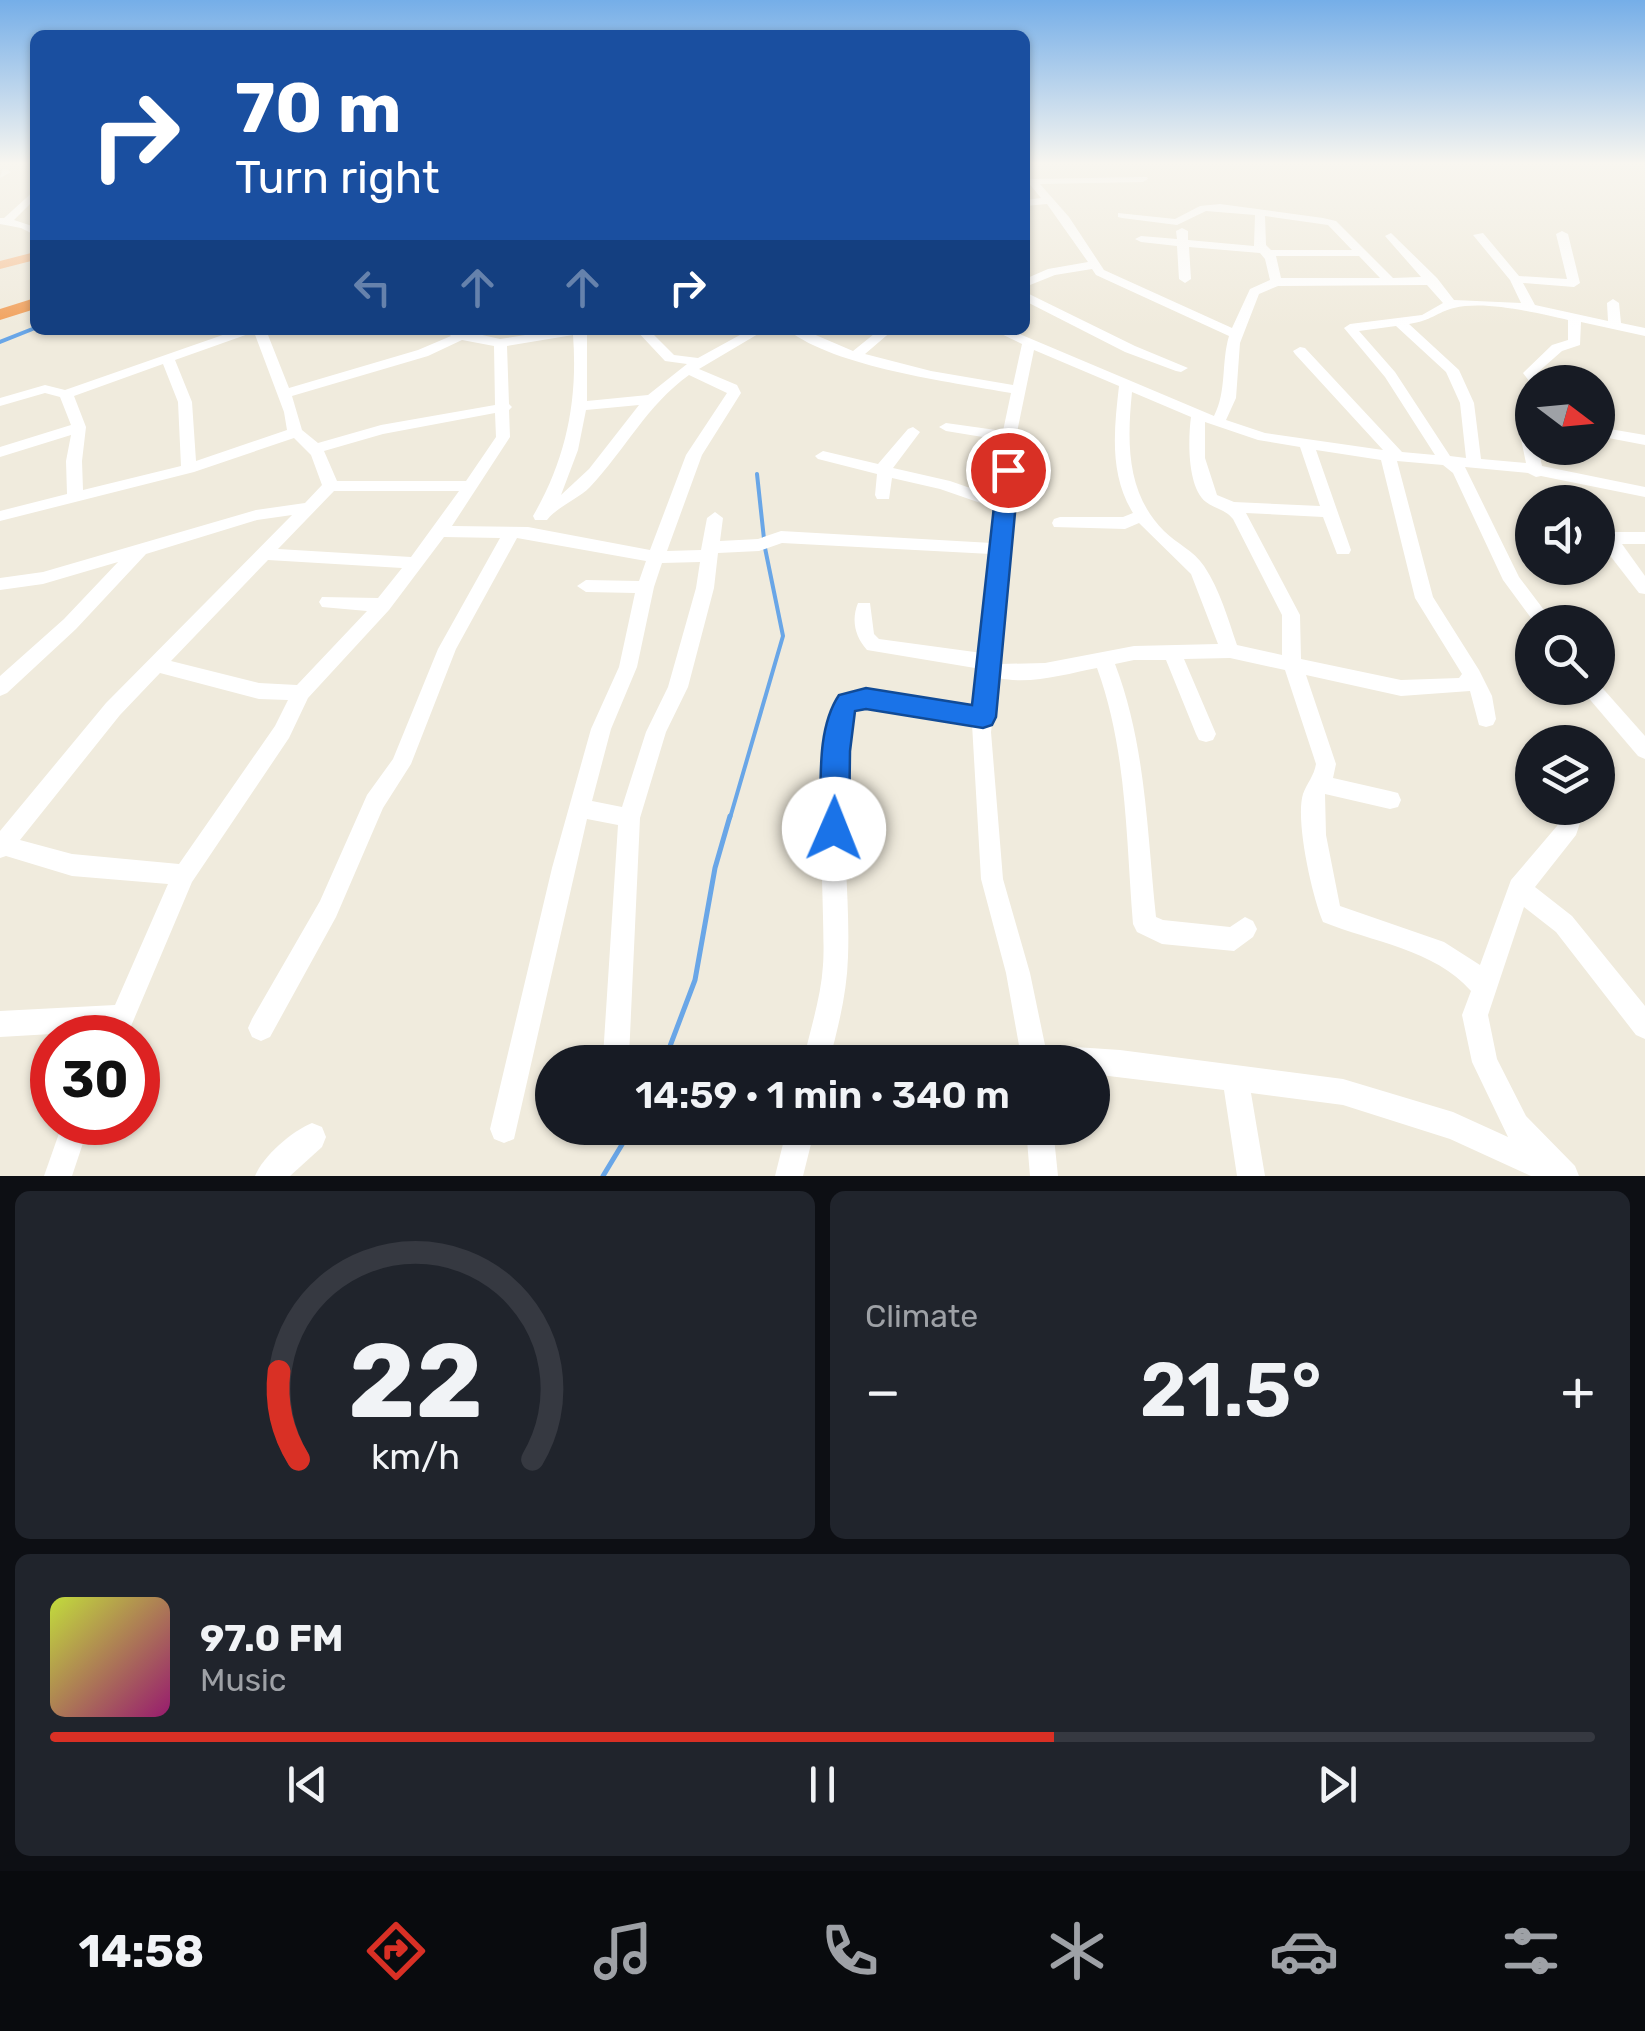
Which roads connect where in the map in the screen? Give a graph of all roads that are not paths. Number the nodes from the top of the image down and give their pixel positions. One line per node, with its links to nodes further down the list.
1 (1062, 217): 18 (street)
2 (1137, 217): 7 (street)
3 (1187, 217): 7 (street)
4 (1260, 217): 14 (street)
5 (1288, 217): 15 (street)
6 (3, 222): 8 (street)
7 (1177, 222): 13 (street)
8 (30, 230)
9 (1562, 234): 19 (street)
10 (1480, 235): 19 (street)
11 (1390, 236): 23 (street)
12 (1141, 239): 13 (street)
13 (1182, 240): 14 (street); 20 (street)
14 (1267, 252): 15 (street); 24 (street)
15 (1358, 253): 21 (street)
16 (30, 255): 17 (main road)
17 (0, 264)
18 (1092, 264): 22 (street); 46 (street)
19 (1515, 278): 29 (street)
20 (1184, 279)
21 (1390, 280): 23 (street); 24 (street)
22 (1030, 281)
23 (1433, 281): 28 (street)
24 (1276, 282): 46 (street)
25 (1030, 299): 54 (street)
26 (30, 303): 30 (highway)
27 (1613, 303): 33 (street)
28 (1451, 304): 29 (street); 32 (street)
29 (1530, 308): 31 (street)
30 (0, 313)
31 (1574, 316): 33 (street); 52 (street)
32 (1400, 322): 77 (street); 78 (street)
33 (1615, 323): 34 (street)
34 (1645, 332)
35 (235, 335): 51 (street)
36 (262, 335): 58 (street)
37 (453, 335): 58 (street)
38 (466, 335): 47 (street)
39 (547, 335): 47 (street)
40 (580, 335): 61 (street)
41 (647, 335): 53 (street)
42 (750, 335): 53 (street)
43 (806, 335): 50 (street)
44 (880, 335): 50 (street)
45 (1009, 335): 48 (street)
46 (1236, 335): 64 (street)
47 (500, 342): 62 (street)
48 (1028, 345): 55 (street); 56 (street)
49 (1300, 350): 76 (street)
50 (855, 356): 56 (street)
51 (168, 359): 57 (street); 80 (street)
52 (1539, 365)
53 (695, 366): 59 (street); 105 (street)
54 (1181, 368)
55 (1126, 386): 63 (street); 94 (street)
56 (1016, 390): 70 (street)
57 (66, 394): 60 (street); 65 (street)
58 (282, 394): 67 (street)
59 (653, 399): 61 (street); 91 (street)
60 (0, 402)
61 (582, 406): 91 (street)
62 (505, 407): 73 (street); 84 (street)
63 (1198, 416): 64 (street); 89 (street)
64 (1216, 422): 72 (street)
65 (79, 427): 74 (street); 87 (street)
66 (946, 427): 70 (street)
67 (294, 432): 73 (street); 80 (street)
68 (913, 432): 81 (street)
69 (1615, 435): 71 (street)
70 (1009, 438): 88 (street)
71 (1645, 440)
72 (1308, 446): 76 (street); 92 (street)
73 (316, 449): 83 (street)
74 (0, 452)
75 (823, 456): 81 (street)
76 (1392, 456): 77 (street); 123 (street)
77 (1445, 459): 78 (street); 113 (street)
78 (1474, 462): 82 (street)
79 (1534, 465): 82 (street)
80 (189, 469): 87 (street)
81 (888, 470): 86 (street); 88 (street)
82 (1536, 472): 85 (street)
83 (330, 486): 84 (street); 90 (street)
84 (470, 486): 97 (street)
85 (1645, 492)
86 (883, 495)
87 (75, 496): 93 (street)
88 (1003, 505): 101 (street)
89 (1232, 506): 92 (street); 119 (street)
90 (312, 507): 100 (street); 104 (street)
91 (544, 511): 98 (street)
92 (1330, 512): 102 (street)
93 (0, 516)
94 (1141, 516): 96 (street); 115 (street)
95 (714, 518): 103 (street)
96 (1060, 524)
97 (440, 531): 98 (street); 106 (street)
98 (520, 534): 105 (street); 145 (street)
99 (1645, 538): 110 (street)
100 (142, 547): 107 (street); 118 (street)
101 (998, 549): 103 (street); 121 (street)
102 (1343, 550)
103 (708, 552): 105 (street); 134 (street)
104 (263, 554): 106 (street); 120 (street)
105 (655, 556): 109 (street)
106 (412, 563): 112 (street)
107 (0, 584)
108 (586, 586): 109 (street)
109 (645, 587): 133 (street)
110 (1645, 588)
111 (328, 602): 112 (street)
112 (382, 605): 125 (street)
113 (1531, 605)
114 (864, 608): 121 (street)
115 (1230, 651): 116 (street); 119 (street)
116 (1172, 652): 117 (street); 129 (street)
117 (1103, 658): 121 (street); 139 (street)
118 (26, 662): 122 (street); 124 (street)
119 (1292, 664): 123 (street); 131 (street)
120 (156, 666): 125 (street); 136 (street)
121 (991, 666): 127 (street)
122 (0, 671)
123 (1472, 675): 128 (street)
124 (0, 688)
125 (301, 693): 137 (street)
126 (1605, 705): 130 (street)
127 (983, 717): 147 (street); 148 (street)
128 (1486, 719)
129 (1206, 734)
130 (1645, 750)
131 (1320, 784): 132 (street); 140 (street)
132 (1390, 800)
133 (580, 808): 134 (street); 151 (street)
134 (629, 818): 146 (street)
135 (1571, 825): 138 (street)
136 (1, 845): 137 (street)
137 (184, 875): 141 (street)
138 (1519, 888): 140 (street); 144 (street)
139 (1245, 929)
140 (1484, 988): 161 (street)
141 (123, 1015)
142 (0, 1024): 143 (street)
143 (30, 1025)
144 (1645, 1026)
145 (261, 1028)
146 (617, 1045)
147 (820, 1045)
148 (1032, 1045)
149 (1110, 1066): 150 (street)
150 (1235, 1077): 160 (street); 161 (street)
151 (504, 1129)
152 (312, 1137): 157 (street)
153 (69, 1145): 156 (street)
154 (796, 1145): 158 (street)
155 (1041, 1145): 159 (street)
156 (58, 1176)
157 (269, 1176)
158 (790, 1176)
159 (1044, 1176)
160 (1252, 1176)
161 (1564, 1176)

